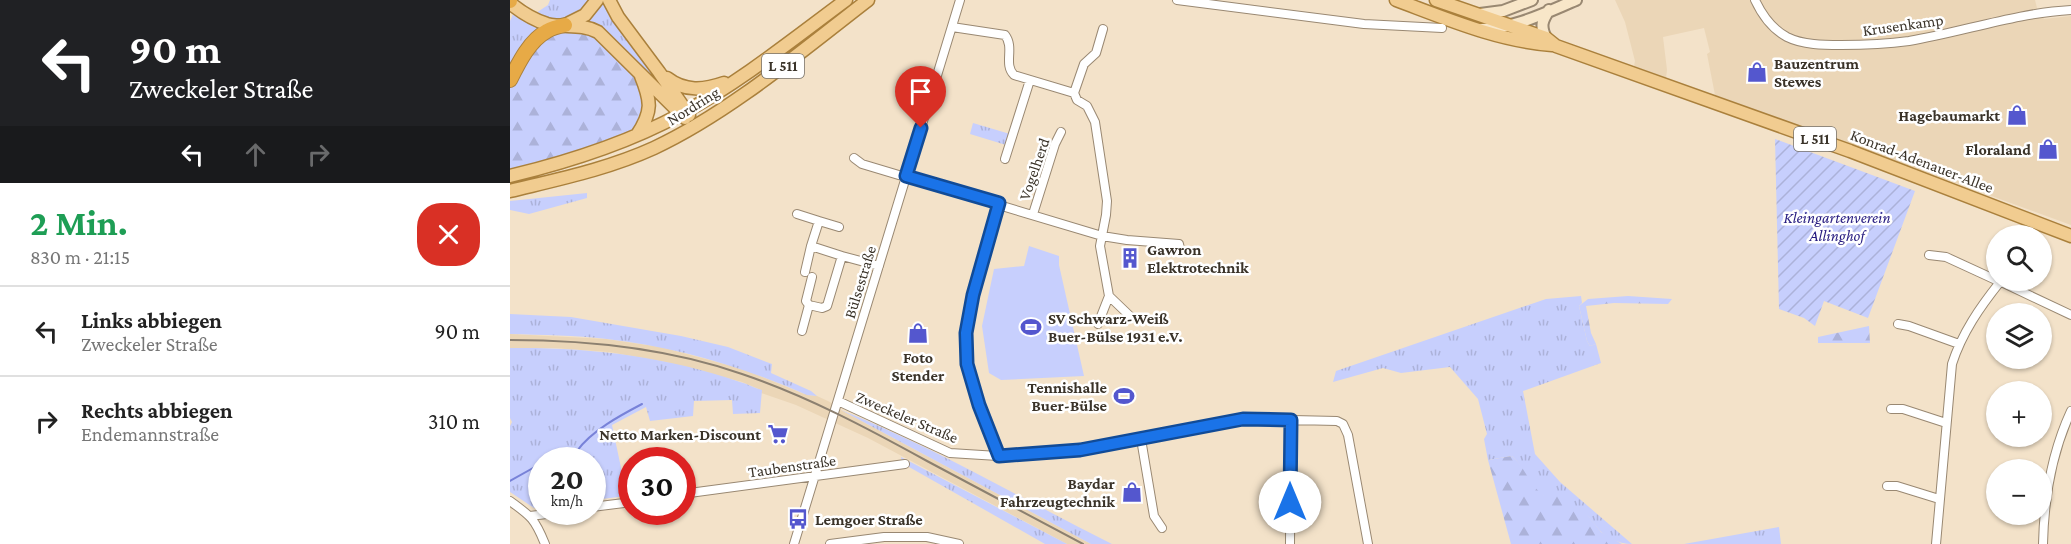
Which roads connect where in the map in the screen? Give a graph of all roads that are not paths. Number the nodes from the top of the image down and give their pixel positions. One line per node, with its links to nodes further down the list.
1 (597, 0): 18 (main road)
2 (609, 0): 28 (main road)
3 (846, 0): 29 (main road, Nordring / L 511)
4 (868, 0): 34 (main road, Nordring / L 511)
5 (960, 0): 21 (street, Bülsestraße)
6 (1177, 0): 17 (street)
7 (1396, 0): 17 (main road, L 511)
8 (1436, 0): 16 (main road, Konrad-Adenauer-Allee / L 511)
9 (1532, 0): 15 (main road)
10 (1576, 0): 13 (main road)
11 (1755, 0): 14 (street, Krusenkamp)
12 (512, 3): 18 (main road)
13 (1549, 10): 20 (main road); 24 (main road)
14 (2071, 10)
15 (1503, 11): 16 (main road); 19 (main road)
16 (1474, 14): 19 (main road, Konrad-Adenauer-Allee / L 511)
17 (1447, 24): 22 (main road, Konrad-Adenauer-Allee / L 511)
18 (565, 25): 27 (main road); 30 (highway)
19 (1492, 25): 20 (main road, Konrad-Adenauer-Allee / L 511); 22 (main road); 25 (main road)
20 (1509, 26): 24 (main road, Konrad-Adenauer-Allee / L 511)
21 (952, 27): 31 (street); 39 (street, Bülsestraße)
22 (1473, 28): 25 (main road, Konrad-Adenauer-Allee / L 511)
23 (1103, 29): 32 (street)
24 (1546, 38): 26 (main road, Konrad-Adenauer-Allee / L 511)
25 (1508, 39): 26 (main road, Konrad-Adenauer-Allee / L 511)
26 (1557, 46): 48 (main road, Konrad-Adenauer-Allee / L 511)
27 (639, 72): 33 (main road); 36 (main road)
28 (659, 72): 29 (main road); 33 (main road)
29 (742, 77): 33 (main road, Nordring / L 511)
30 (510, 80)
31 (1030, 80): 32 (street); 38 (street)
32 (1074, 93): 47 (street)
33 (684, 112): 34 (main road); 36 (main road, Nordring / L 511)
34 (694, 127): 41 (main road, Nordring / L 511)
35 (1061, 132): 44 (street, Vogelherd)
36 (637, 135): 40 (main road, Nordring / L 511)
37 (854, 158): 39 (street)
38 (1005, 159)
39 (906, 176): 42 (street); 53 (street, Bülsestraße)
40 (510, 177)
41 (510, 191)
42 (999, 203): 44 (street); 73 (street)
43 (797, 214): 45 (street)
44 (1033, 214): 47 (street)
45 (819, 221): 46 (street); 49 (street)
46 (839, 227)
47 (1102, 236): 50 (street); 59 (street)
48 (2071, 236)
49 (811, 246): 52 (street); 54 (street)
50 (1180, 249)
51 (1929, 255): 55 (street)
52 (842, 256): 53 (street); 60 (street)
53 (879, 266): 67 (street, Bülsestraße)
54 (805, 272)
55 (1986, 275)
56 (812, 278): 60 (street)
57 (1992, 291): 66 (street)
58 (2019, 291): 61 (street)
59 (1109, 296): 62 (street); 63 (street)
60 (809, 305): 65 (street)
61 (2071, 315)
62 (1132, 318)
63 (1098, 324)
64 (1898, 324): 66 (street)
65 (802, 331)
66 (1959, 344): 71 (street)
67 (838, 401): 73 (street, Zweckeler Straße); 75 (street, Bülsestraße)
68 (1891, 409): 71 (street)
69 (2071, 411): 91 (street)
70 (1291, 420): 72 (street, Zweckeler Straße); 88 (street); 89 (street, Zweckeler Straße)
71 (1946, 423): 78 (street)
72 (1141, 439): 73 (street, Zweckeler Straße); 82 (street)
73 (999, 456)
74 (905, 464): 75 (street, Taubenstraße)
75 (814, 476): 77 (street, Taubenstraße); 85 (street, Bülsestraße)
76 (1887, 486): 78 (street)
77 (696, 492)
78 (1939, 499): 90 (street)
79 (510, 501): 80 (street)
80 (528, 514)
81 (537, 525): 84 (street)
82 (1162, 528)
83 (885, 540): 86 (street); 87 (street)
84 (545, 544)
85 (794, 544)
86 (830, 544)
87 (959, 544)
88 (1290, 544)
89 (1368, 544)
90 (1936, 544)
91 (2043, 544)

